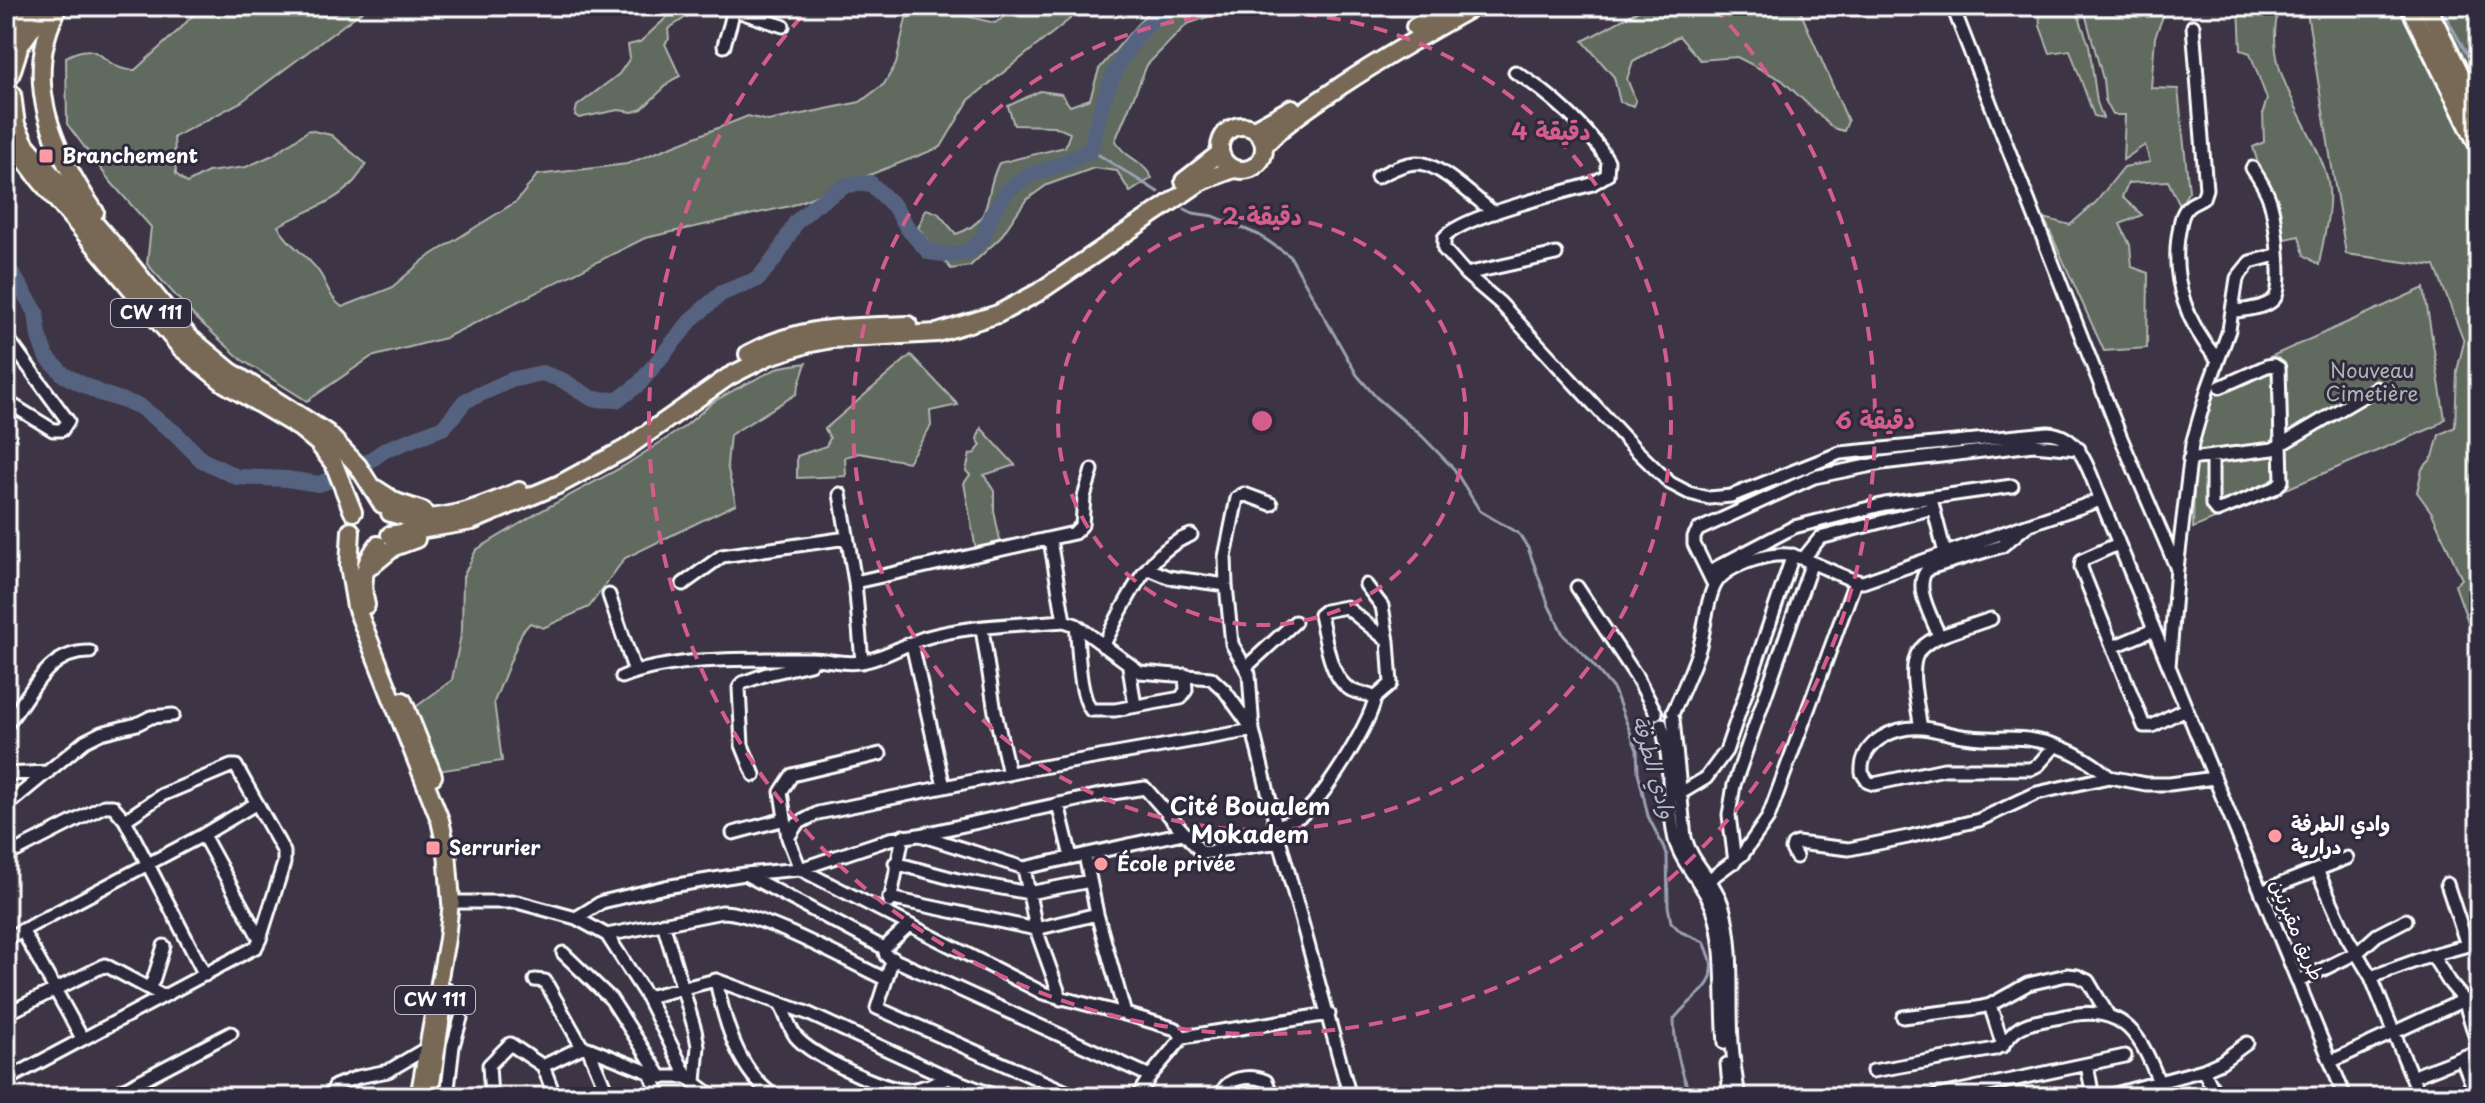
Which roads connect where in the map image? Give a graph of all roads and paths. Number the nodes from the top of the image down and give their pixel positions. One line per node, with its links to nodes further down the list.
1 (34, 6): 12 (highway)
2 (48, 6): 15 (highway)
3 (59, 6): 29 (highway)
4 (733, 6): 10 (street); 13 (street)
5 (1451, 6): 18 (highway)
6 (1475, 6): 20 (highway)
7 (2409, 6): 21 (highway)
8 (2427, 6): 17 (highway)
9 (1954, 10): 62 (street)
10 (783, 26)
11 (2193, 26): 33 (street)
12 (6, 42)
13 (724, 46)
14 (1515, 72): 26 (street)
15 (8, 74): 16 (highway)
16 (9, 97): 29 (highway)
17 (2479, 112)
18 (1254, 129): 20 (highway); 22 (highway)
19 (6, 134): 39 (highway, CW 111)
20 (1264, 146): 24 (highway)
21 (2479, 147)
22 (1220, 153): 24 (highway); 51 (highway)
23 (2252, 168): 28 (street)
24 (1234, 169): 51 (highway)
25 (1377, 177): 26 (street)
26 (1494, 213): 30 (street)
27 (1556, 254): 30 (street)
28 (2276, 255): 31 (street); 31 (street)
29 (124, 257): 39 (highway)
30 (1466, 274): 38 (street)
31 (2232, 312): 33 (street)
32 (6, 336): 36 (street)
33 (2217, 359): 41 (street)
34 (2220, 387): 37 (street)
35 (2377, 388): 37 (street)
36 (6, 401)
37 (2281, 446): 40 (street); 40 (street)
38 (2079, 449): 46 (street, طريق مقبرتين); 63 (street)
39 (336, 452): 43 (highway); 50 (highway, CW 111)
40 (2212, 457): 41 (street)
41 (2189, 459): 62 (street)
42 (1092, 470): 57 (street)
43 (368, 481): 49 (highway); 51 (highway)
44 (2012, 486): 47 (street)
45 (840, 494): 55 (street)
46 (2101, 500): 52 (street); 58 (street, طريق مقبرتين)
47 (1932, 503): 59 (street); 60 (street); 63 (street)
48 (1271, 504): 68 (street)
49 (386, 508): 50 (highway); 51 (highway); 56 (highway)
50 (353, 512): 53 (highway)
51 (450, 520): 56 (highway); 64 (highway)
52 (2029, 524): 59 (street); 78 (street)
53 (351, 531): 56 (highway); 141 (highway, CW 111)
54 (1191, 535): 61 (street)
55 (847, 538): 65 (street); 67 (street)
56 (384, 540): 64 (highway)
57 (1050, 540): 65 (street); 75 (street)
58 (2118, 544): 77 (street, طريق مقبرتين); 82 (street)
59 (1945, 553): 66 (street)
60 (1803, 559): 66 (street); 70 (street); 109 (street); 128 (street)
61 (1149, 569): 68 (street); 81 (street)
62 (2177, 569): 88 (street)
63 (1708, 572): 70 (street)
64 (363, 577): 141 (highway)
65 (855, 582): 85 (street)
66 (1855, 582): 128 (street)
67 (683, 584)
68 (1226, 585): 87 (street)
69 (1366, 585): 79 (street)
70 (1714, 585): 96 (street)
71 (1577, 587): 96 (street)
72 (609, 595): 89 (street)
73 (1991, 619): 78 (street)
74 (1295, 622): 87 (street)
75 (1070, 623): 76 (street); 81 (street); 93 (street)
76 (982, 629): 80 (street); 104 (street)
77 (2153, 630): 82 (street); 88 (street, طريق مقبرتين)
78 (1939, 636): 98 (street)
79 (1388, 641): 92 (street); 92 (street)
80 (912, 644): 85 (street); 108 (street)
81 (1103, 646): 86 (street)
82 (2113, 647): 94 (street)
83 (90, 652): 97 (street)
84 (831, 660): 85 (street); 89 (street); 105 (street)
85 (862, 662)
86 (1129, 667): 90 (street); 93 (street)
87 (1246, 667): 99 (street)
88 (2169, 670): 94 (street, طريق مقبرتين)
89 (635, 672): 91 (street)
90 (1185, 675): 93 (street); 99 (street)
91 (622, 677)
92 (1375, 698): 115 (street)
93 (1135, 706)
94 (2185, 709): 107 (street, طريق مقبرتين)
95 (173, 715): 102 (street)
96 (1666, 717): 109 (street); 221 (street)
97 (6, 725)
98 (1921, 728): 100 (street); 100 (street)
99 (1253, 730): 104 (street); 115 (street)
100 (2055, 746): 106 (street)
101 (880, 754): 113 (street)
102 (49, 772): 103 (street); 112 (street)
103 (6, 774)
104 (1009, 774): 108 (street)
105 (754, 775)
106 (2109, 777): 107 (street); 126 (street)
107 (2214, 778): 138 (street, طريق مقبرتين)
108 (944, 787): 121 (street)
109 (1681, 793): 135 (street)
110 (257, 803): 114 (street); 118 (street); 152 (street)
111 (1058, 804): 117 (street); 119 (street); 125 (street)
112 (6, 806)
113 (785, 819): 116 (street); 121 (street)
114 (125, 820): 124 (street); 130 (street)
115 (1277, 827): 122 (street)
116 (733, 833)
117 (1183, 833): 122 (street); 123 (street)
118 (203, 835): 130 (street); 152 (street)
119 (919, 835): 120 (street); 131 (street)
120 (903, 836): 129 (street); 132 (street)
121 (788, 838): 132 (street)
122 (1280, 842): 177 (street)
123 (1085, 855): 125 (street); 136 (street)
124 (6, 856)
125 (1071, 857): 131 (street)
126 (1796, 857)
127 (2347, 858): 133 (street)
128 (1735, 862): 135 (street)
129 (895, 863): 139 (street); 140 (street)
130 (146, 865): 149 (street); 160 (street)
131 (1024, 868): 139 (street)
132 (800, 869): 134 (street); 144 (street)
133 (2317, 870): 138 (street); 156 (street)
134 (745, 874): 143 (street); 155 (street)
135 (1710, 879): 222 (street)
136 (1090, 881): 139 (street); 142 (street)
137 (2447, 884): 153 (street)
138 (2261, 892): 165 (street, طريق مقبرتين)
139 (1029, 893): 148 (street)
140 (889, 898): 144 (street); 148 (street)
141 (455, 902): 143 (street); 187 (main road, CW 111); 207 (main road)
142 (1097, 914): 148 (street); 176 (street)
143 (576, 918): 150 (street)
144 (894, 918): 147 (street)
145 (2406, 920): 156 (street)
146 (663, 923): 150 (street); 162 (street); 166 (street)
147 (909, 925): 155 (street); 171 (street)
148 (1036, 929): 171 (street)
149 (22, 930): 151 (street); 168 (street)
150 (607, 935): 170 (street)
151 (6, 939)
152 (260, 939): 160 (street)
153 (2473, 943): 158 (street)
154 (164, 946): 167 (street)
155 (884, 948): 159 (street)
156 (2358, 952): 161 (street); 165 (street)
157 (563, 953): 197 (street)
158 (2432, 955): 161 (street); 172 (street)
159 (893, 958): 162 (street); 198 (street)
160 (205, 975): 169 (street)
161 (2371, 977): 181 (street)
162 (885, 979): 216 (street)
163 (535, 980): 188 (street)
164 (716, 980): 166 (street); 173 (street); 214 (street)
165 (2299, 981): 192 (street, طريق مقبرتين)
166 (681, 987): 170 (street); 202 (street)
167 (148, 988): 168 (street); 169 (street)
168 (54, 990): 175 (street); 184 (street)
169 (163, 996): 184 (street)
170 (647, 997): 202 (street)
171 (1061, 999): 176 (street)
172 (2464, 1000): 181 (street); 189 (street)
173 (780, 1003): 200 (street); 200 (street)
174 (1990, 1005): 178 (street); 179 (street); 186 (street)
175 (6, 1014)
176 (1125, 1014): 183 (street)
177 (1329, 1014): 183 (street); 220 (street)
178 (2108, 1015): 186 (street); 203 (street)
179 (1903, 1017)
180 (461, 1018): 208 (street)
181 (2393, 1032): 192 (street); 199 (street)
182 (231, 1033): 204 (street)
183 (1183, 1037): 198 (street)
184 (82, 1038): 201 (street)
185 (2247, 1043): 195 (street)
186 (2003, 1046): 196 (street)
187 (427, 1048): 205 (street); 206 (main road, CW 111)
188 (585, 1048): 194 (street); 197 (street); 211 (street)
189 (2479, 1050): 191 (street)
190 (2125, 1056): 193 (street)
191 (2462, 1059): 199 (street); 230 (street)
192 (2332, 1061): 228 (street, طريق مقبرتين)
193 (2087, 1065): 223 (street); 224 (street)
194 (543, 1066): 209 (street); 210 (street)
195 (2203, 1070): 203 (street); 227 (street)
196 (1873, 1071)
197 (655, 1075): 202 (street); 212 (street)
198 (1150, 1076): 217 (street)
199 (2412, 1077): 229 (street)
200 (949, 1078): 215 (street)
201 (6, 1080)
202 (691, 1080): 213 (street)
203 (2159, 1082): 225 (street); 226 (street)
204 (109, 1097)
205 (330, 1097)
206 (418, 1097)
207 (430, 1097)
208 (447, 1097)
209 (491, 1097)
210 (555, 1097)
211 (609, 1097)
212 (660, 1097)
213 (714, 1097)
214 (776, 1097)
215 (998, 1097)
216 (1078, 1097)
217 (1137, 1097)
218 (1221, 1097): 219 (street)
219 (1273, 1097)
220 (1350, 1097)
221 (1730, 1097)
222 (1739, 1097)
223 (1932, 1097)
224 (2093, 1097)
225 (2104, 1097)
226 (2165, 1097)
227 (2217, 1097)
228 (2345, 1097)
229 (2420, 1097)
230 (2477, 1097)

